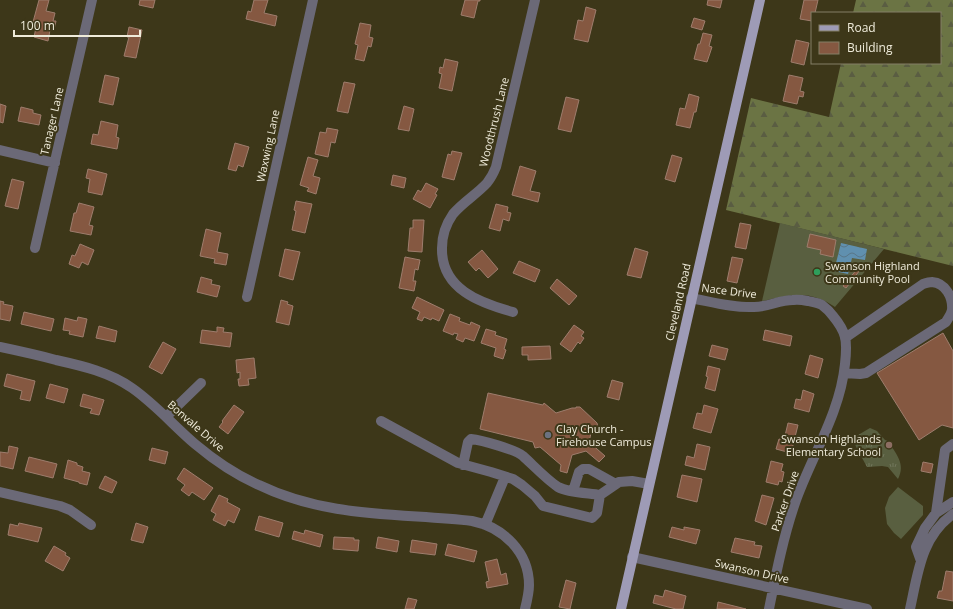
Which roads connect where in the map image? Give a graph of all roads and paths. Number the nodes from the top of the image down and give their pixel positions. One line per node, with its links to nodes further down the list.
1 (92, 0): 6 (street, Tanager Lane)
2 (313, 0): 9 (street, Waxwing Lane)
3 (535, 0): 11 (street, Woodthrush Lane)
4 (760, 0): 10 (main road, Cleveland Road)
5 (0, 150): 6 (street)
6 (55, 163): 7 (street, Tanager Lane)
7 (35, 248)
8 (951, 292): 12 (street); 14 (street)
9 (248, 297)
10 (691, 298): 12 (street, Nace Drive); 23 (main road, Cleveland Road)
11 (513, 312)
12 (845, 338): 14 (street, Nace Drive)
13 (0, 346): 17 (street, Bonvale Drive)
14 (844, 373): 16 (street, Nace Drive)
15 (201, 383): 17 (street)
16 (836, 405): 34 (street, Parker Drive)
17 (166, 417): 31 (street, Bonvale Drive)
18 (381, 421): 20 (street)
19 (953, 444): 28 (street)
20 (463, 465): 21 (street); 24 (street)
21 (505, 477): 26 (street); 31 (street)
22 (616, 484): 23 (street); 24 (street); 26 (street)
23 (649, 484): 32 (main road, Cleveland Road)
24 (573, 491): 26 (street)
25 (0, 492): 30 (street)
26 (600, 495)
27 (953, 502): 28 (street)
28 (936, 513): 33 (street)
29 (953, 514): 33 (street)
30 (91, 525)
31 (485, 525): 35 (street, Bonvale Drive)
32 (632, 557): 34 (street, Swanson Drive); 36 (main road, Cleveland Road)
33 (921, 561): 39 (street)
34 (773, 588): 37 (street, Parker Drive); 38 (street, Swanson Drive)
35 (525, 609)
36 (621, 609)
37 (768, 609)
38 (867, 609)
39 (910, 609)

